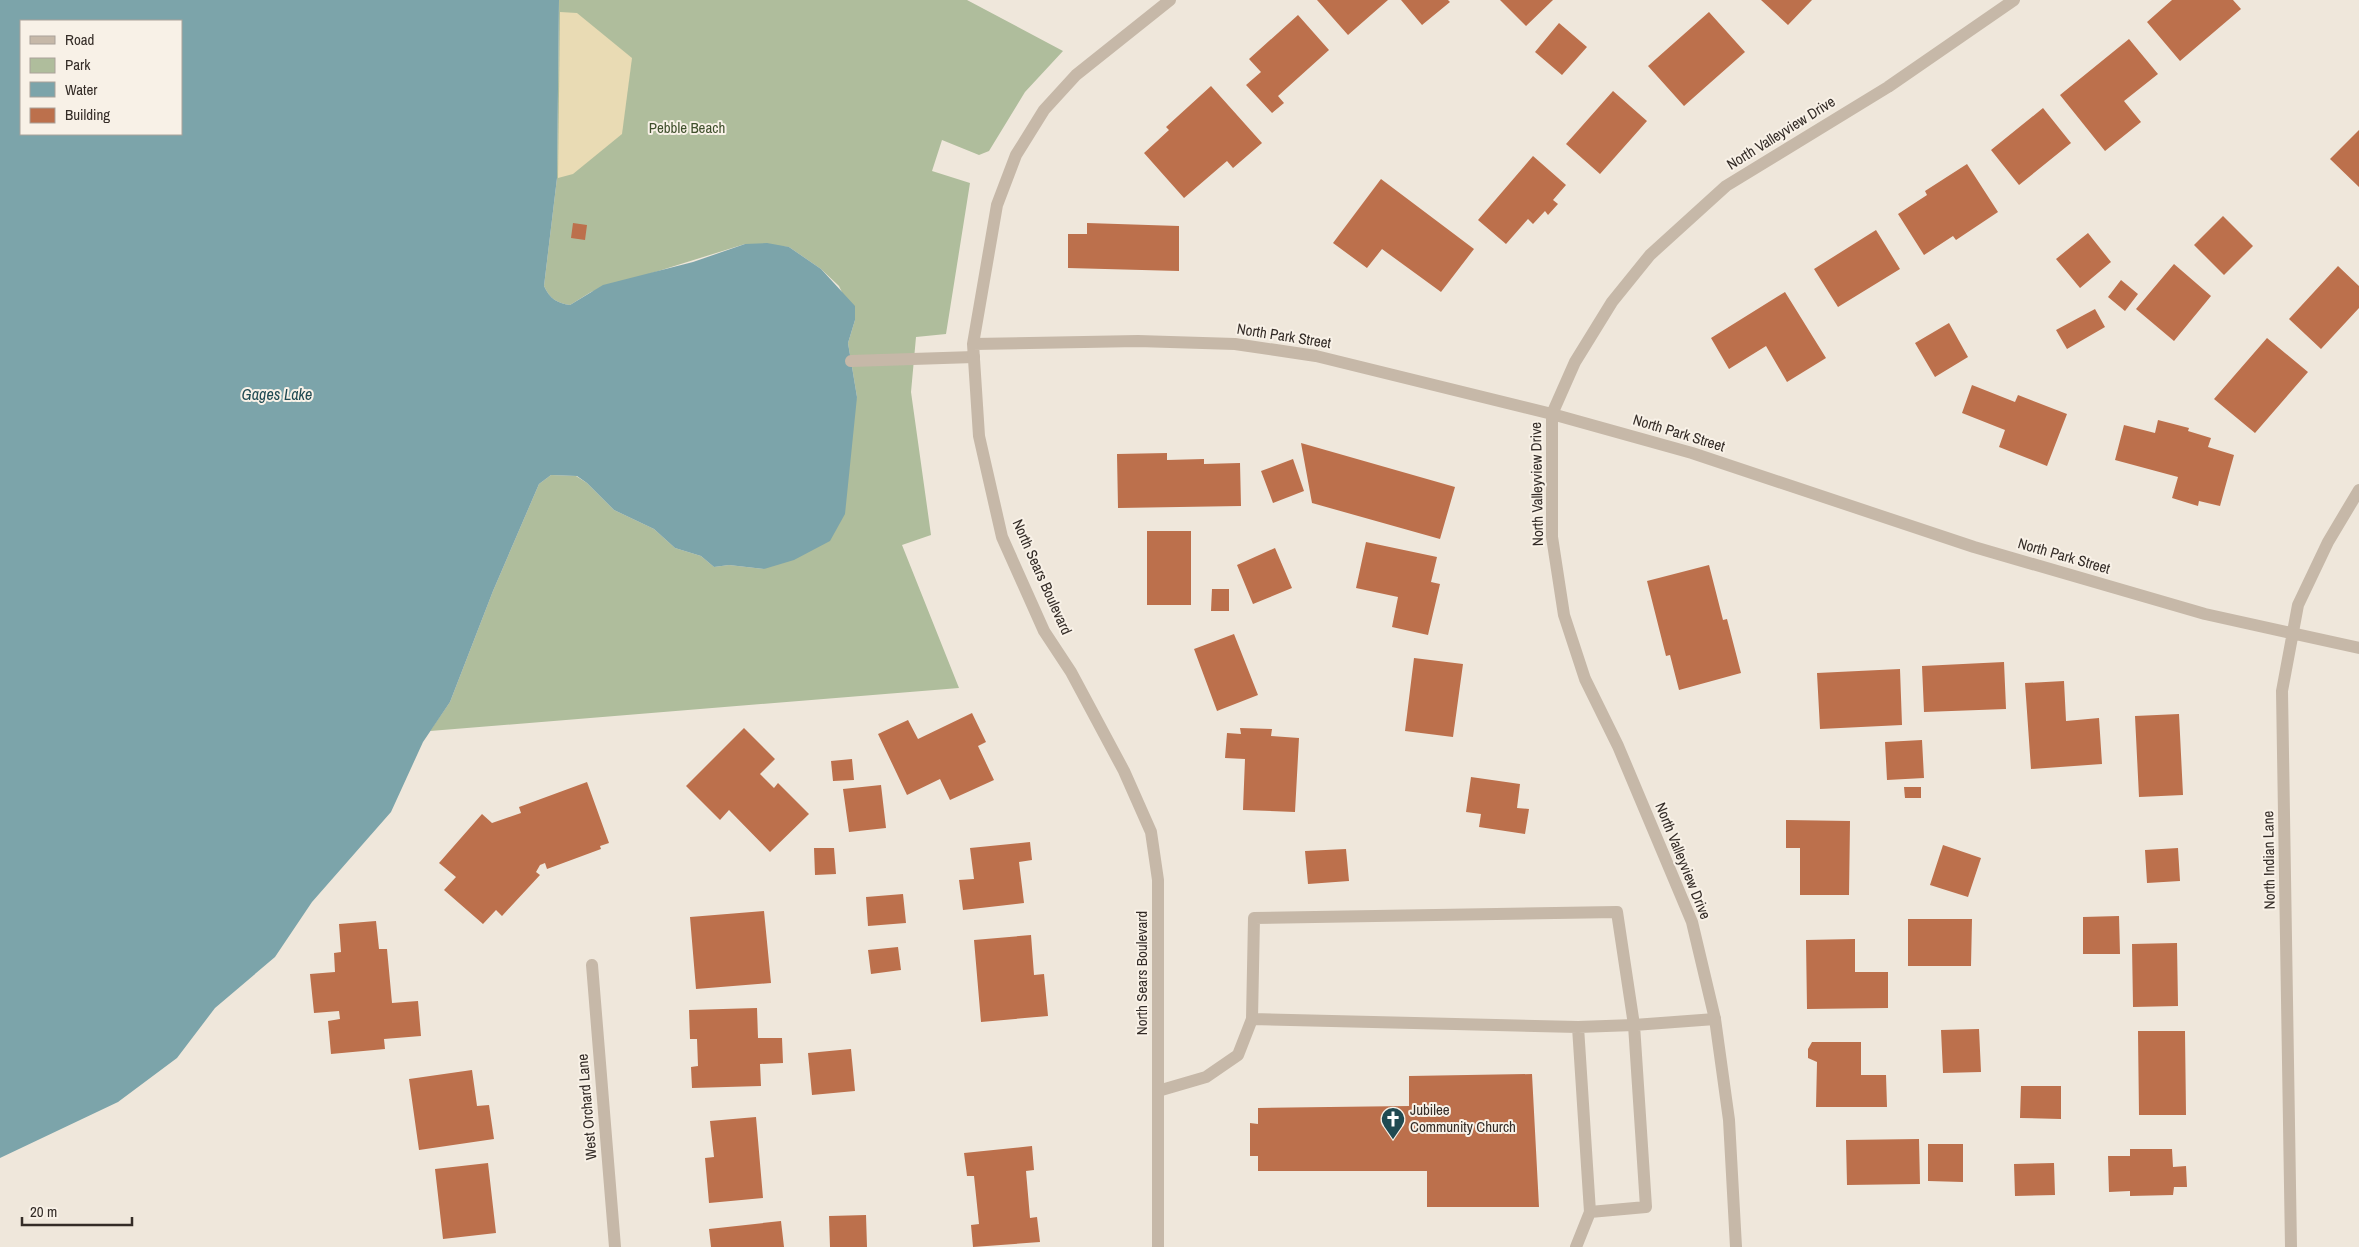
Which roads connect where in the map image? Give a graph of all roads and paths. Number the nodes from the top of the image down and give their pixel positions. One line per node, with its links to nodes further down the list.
1 (1170, 0): 3 (street, North Sears Boulevard)
2 (2014, 0): 6 (street, North Valleyview Drive)
3 (973, 344): 4 (street, North Sears Boulevard); 6 (street, North Park Street)
4 (974, 357): 5 (street); 15 (street, North Sears Boulevard)
5 (851, 361)
6 (1552, 414): 8 (street, North Park Street); 12 (street, North Valleyview Drive)
7 (2359, 490): 8 (street, North Indian Lane)
8 (2292, 634): 9 (street, North Park Street); 21 (street, North Indian Lane)
9 (2359, 648)
10 (592, 965): 17 (street, West Orchard Lane)
11 (1252, 1019): 13 (street); 14 (street); 15 (street)
12 (1715, 1019): 13 (street); 20 (street, North Valleyview Drive)
13 (1634, 1025): 14 (street); 16 (street)
14 (1578, 1028): 16 (street)
15 (1158, 1091): 18 (street, North Sears Boulevard)
16 (1590, 1212): 19 (street)
17 (614, 1247)
18 (1158, 1247)
19 (1576, 1247)
20 (1736, 1247)
21 (2291, 1247)

